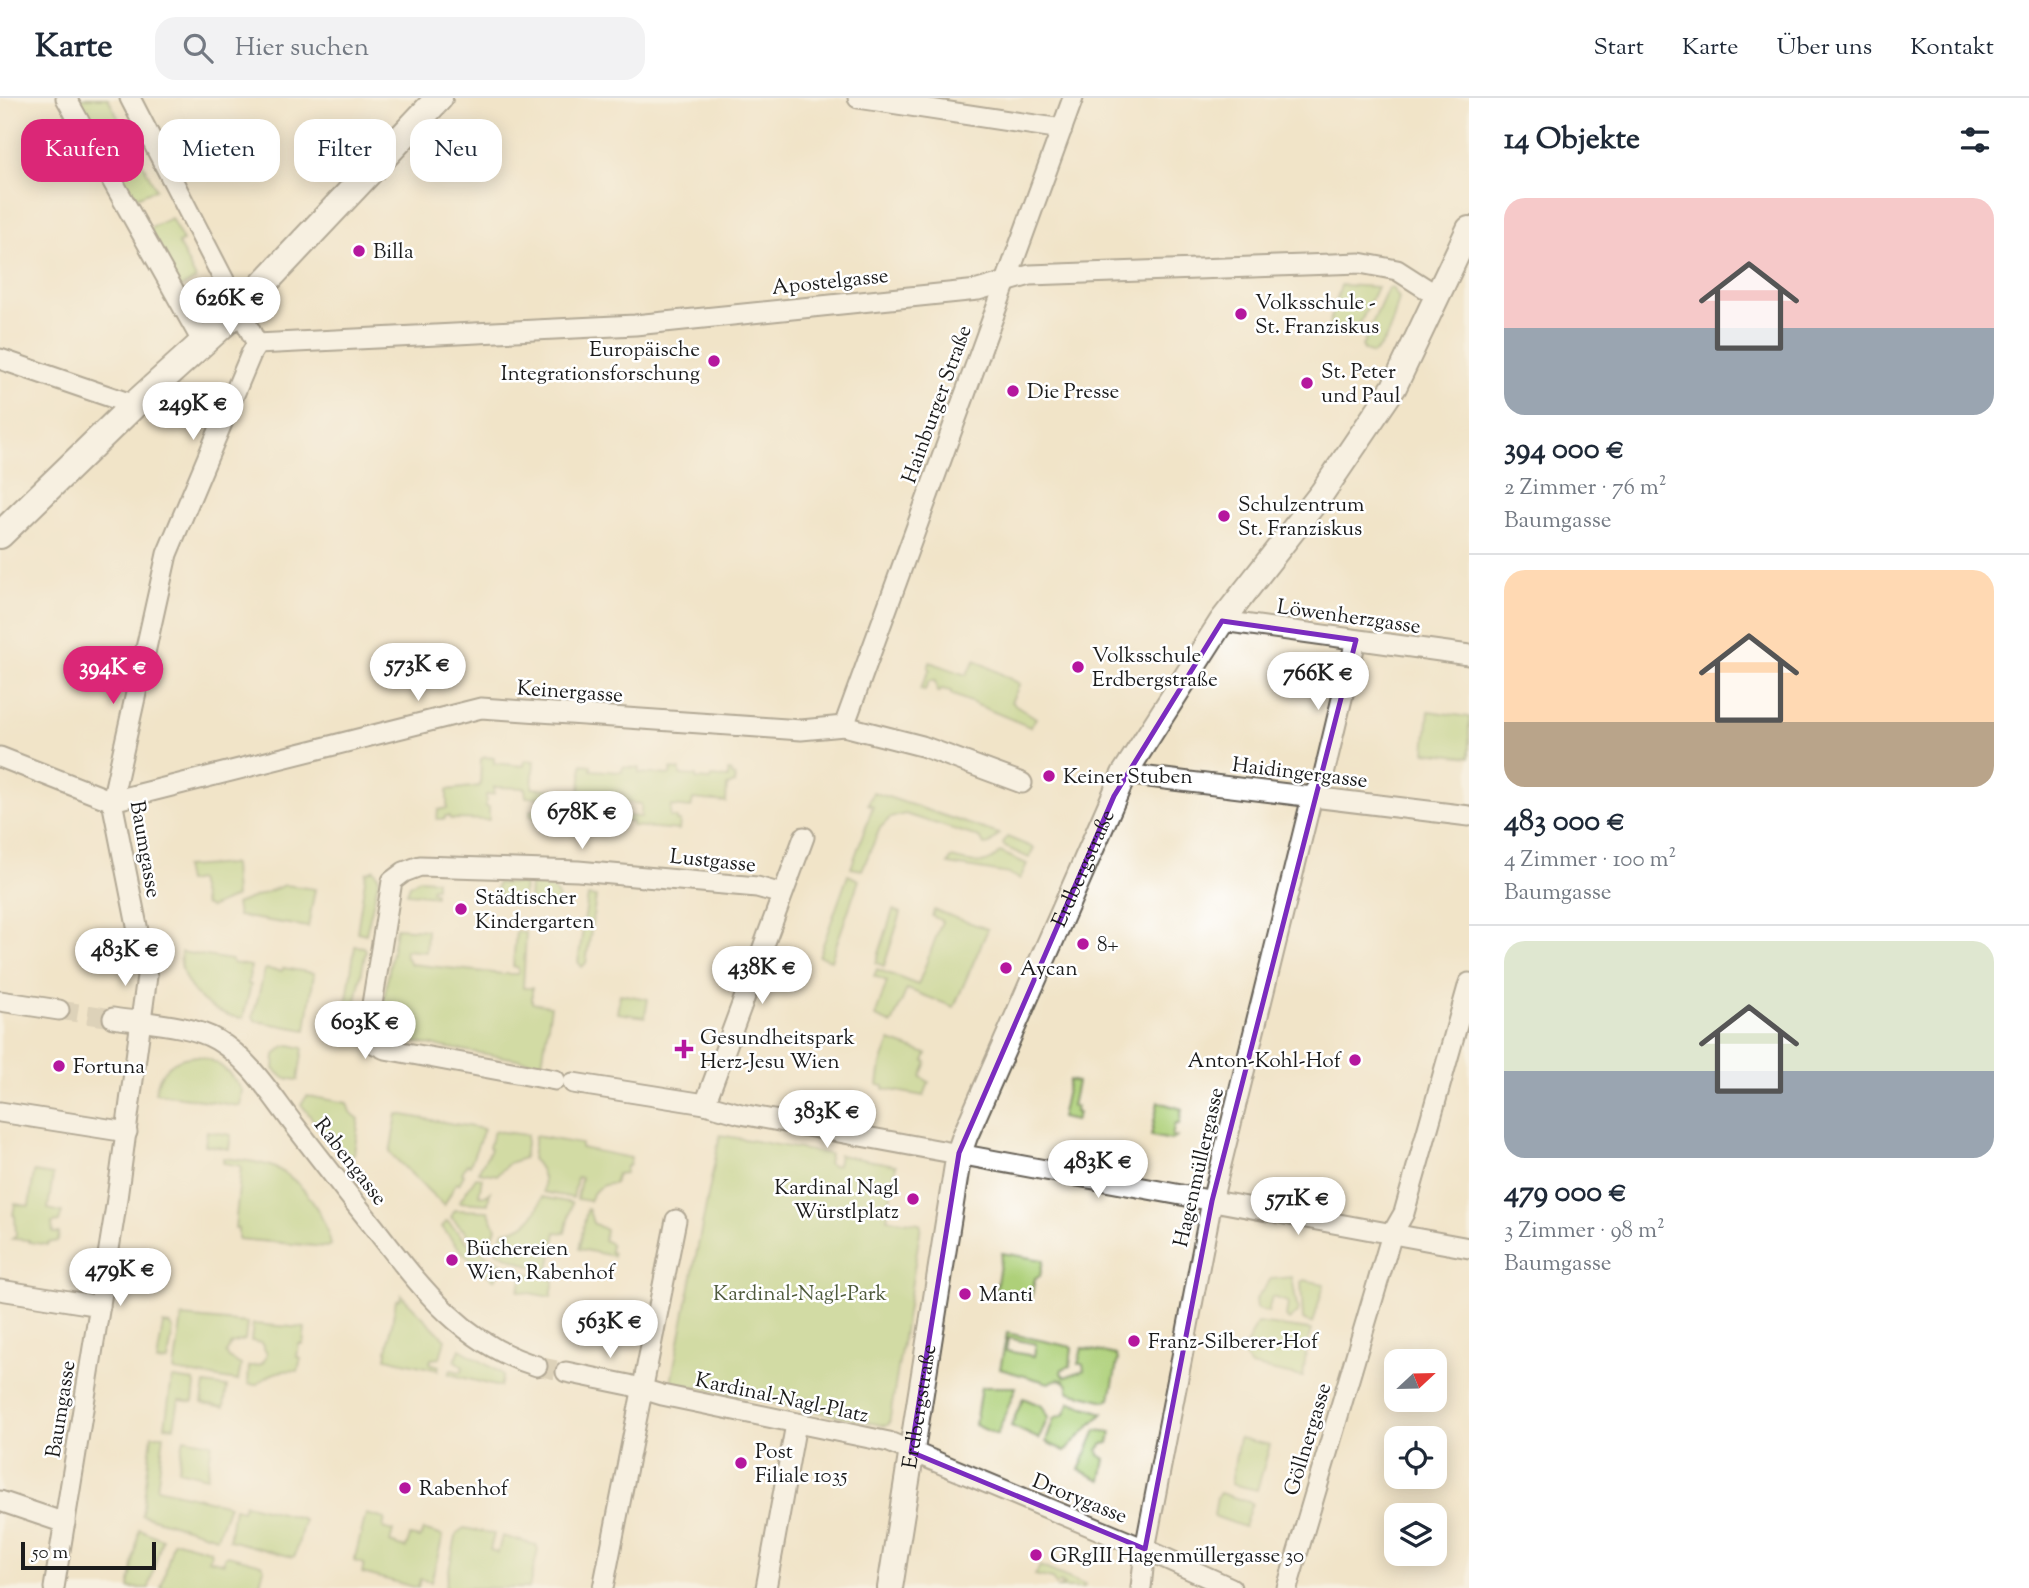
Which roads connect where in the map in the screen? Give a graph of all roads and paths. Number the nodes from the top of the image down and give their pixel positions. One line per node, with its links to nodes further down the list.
1 (66, 98): 11 (street)
2 (130, 98): 10 (street)
3 (439, 98): 10 (main road)
4 (858, 98): 6 (street)
5 (1073, 98): 6 (street, Hainburger Straße)
6 (1062, 129): 8 (street, Hainburger Straße)
7 (1469, 229): 9 (street, Erdbergstraße)
8 (1005, 282): 9 (street, Apostelgasse); 12 (street, Apostelgasse); 19 (street, Hainburger Straße)
9 (1436, 295): 16 (street, Erdbergstraße)
10 (239, 310): 11 (main road); 12 (street)
11 (202, 341): 14 (main road)
12 (257, 344): 24 (street, Baumgasse)
13 (0, 359): 14 (street)
14 (134, 405): 15 (main road)
15 (0, 535)
16 (1222, 621): 17 (street, Löwenherzgasse); 21 (street, Erdbergstraße)
17 (1356, 640): 18 (street, Löwenherzgasse); 23 (street, Hagenmüllergasse)
18 (1469, 655)
19 (844, 726): 22 (street, Keinergasse); 24 (street, Keinergasse)
20 (0, 757): 24 (street)
21 (1125, 774): 23 (street, Haidingergasse); 36 (street, Erdbergstraße)
22 (1022, 783)
23 (1312, 797): 25 (street, Haidingergasse); 37 (street, Hagenmüllergasse)
24 (112, 801): 32 (street, Baumgasse)
25 (1469, 816)
26 (804, 837): 27 (street)
27 (782, 894): 33 (street); 33 (street, Lustgasse)
28 (1469, 983): 39 (street, Göllnergasse)
29 (0, 1001): 30 (street)
30 (59, 1010)
31 (113, 1018): 32 (street, Rabengasse)
32 (141, 1023): 35 (street, Baumgasse); 43 (street, Rabengasse)
33 (705, 1104): 36 (street)
34 (0, 1112): 35 (street)
35 (127, 1132): 42 (street, Baumgasse)
36 (959, 1153): 37 (street); 47 (street, Erdbergstraße)
37 (1212, 1201): 39 (street); 50 (street, Hagenmüllergasse)
38 (676, 1220): 45 (street)
39 (1392, 1234): 40 (street); 57 (street, Göllnergasse)
40 (1469, 1248)
41 (0, 1290): 42 (street)
42 (100, 1306): 49 (street, Baumgasse)
43 (537, 1366)
44 (566, 1372): 45 (street)
45 (643, 1390): 46 (street, Kardinal-Nagl-Platz); 52 (street)
46 (796, 1424): 47 (street, Kardinal-Nagl-Platz); 53 (street)
47 (911, 1452): 50 (street, Drorygasse); 54 (street, Erdbergstraße)
48 (0, 1502): 49 (street)
49 (65, 1523): 51 (street, Baumgasse)
50 (1145, 1549): 55 (street, Hagenmüllergasse); 56 (street, Drorygasse)
51 (54, 1588)
52 (603, 1588)
53 (766, 1588)
54 (890, 1588)
55 (1140, 1588)
56 (1231, 1588)
57 (1287, 1588)

